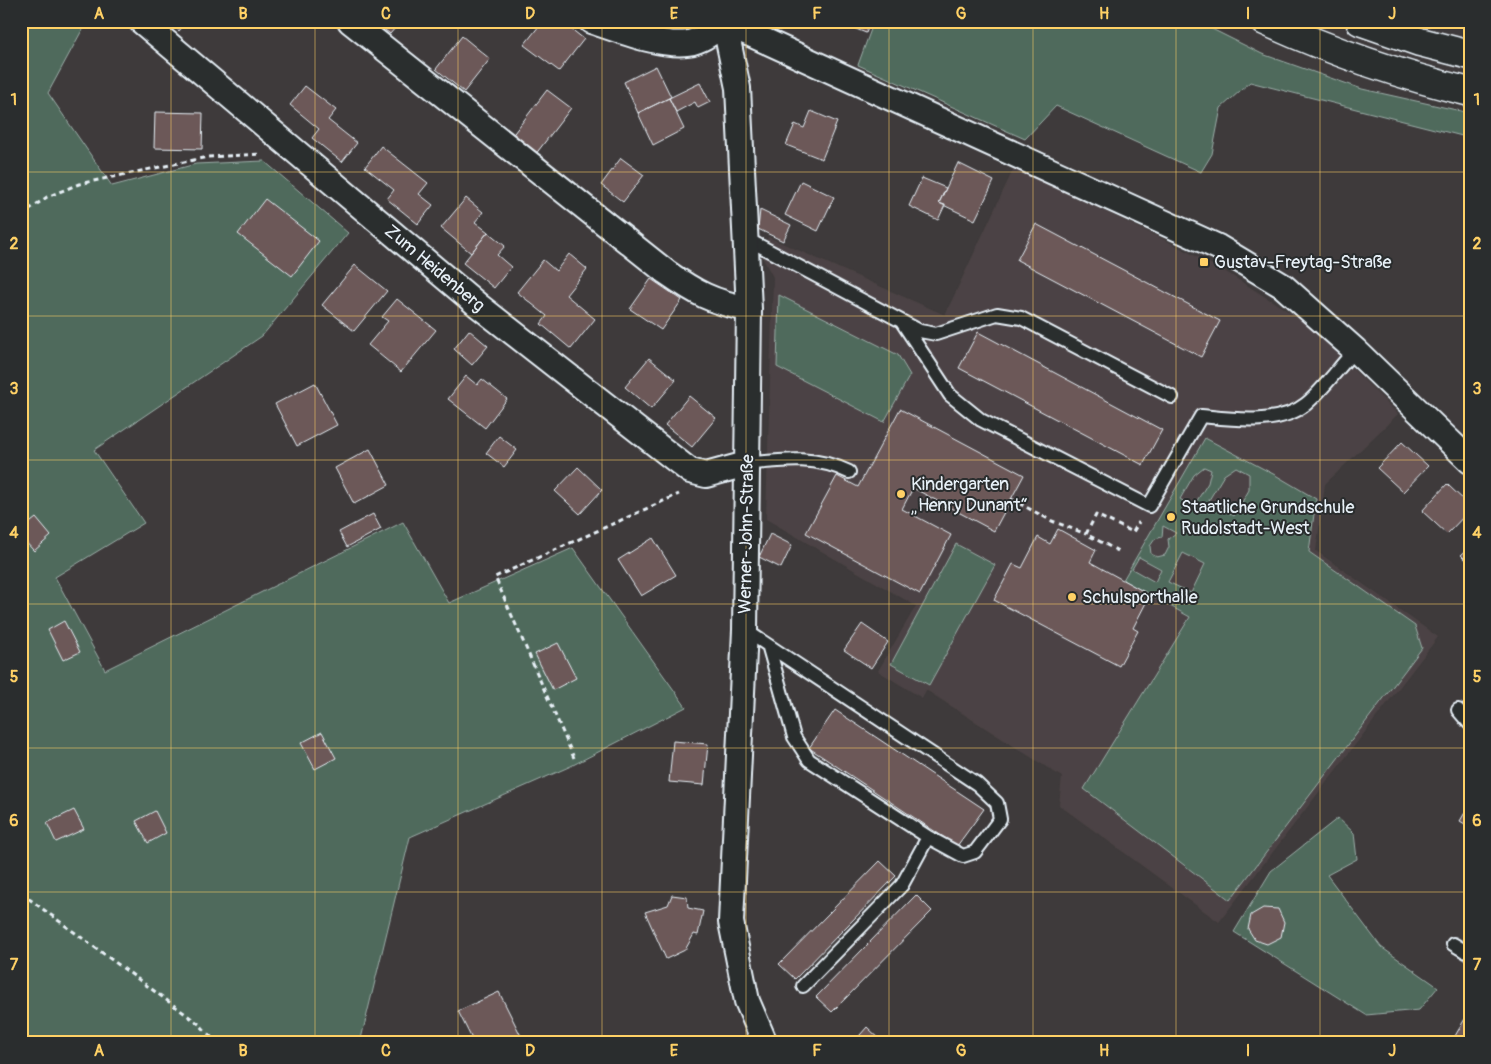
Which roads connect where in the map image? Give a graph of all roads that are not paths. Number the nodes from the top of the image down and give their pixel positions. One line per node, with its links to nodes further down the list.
1 (141, 21): 15 (street, Zum Heidenberg)
2 (350, 21): 10 (street)
3 (591, 21): 6 (street)
4 (1265, 21): 8 (main road)
5 (1360, 21): 7 (main road)
6 (725, 22): 9 (street, Werner-John-Straße); 12 (street)
7 (1470, 55)
8 (1470, 92)
9 (745, 238): 10 (street, Werner-John-Straße); 11 (lane)
10 (748, 309): 15 (street, Werner-John-Straße)
11 (902, 322): 12 (lane); 13 (lane)
12 (1355, 350): 14 (street)
13 (1172, 397)
14 (1470, 461)
15 (746, 464): 16 (lane); 17 (street, Werner-John-Straße)
16 (849, 472)
17 (745, 630): 18 (lane); 25 (street, Werner-John-Straße)
18 (769, 648): 21 (lane); 21 (lane)
19 (1458, 710): 20 (lane)
20 (1470, 724)
21 (928, 837): 24 (lane)
22 (1453, 944): 23 (lane)
23 (1470, 954)
24 (803, 986)
25 (765, 1043)

